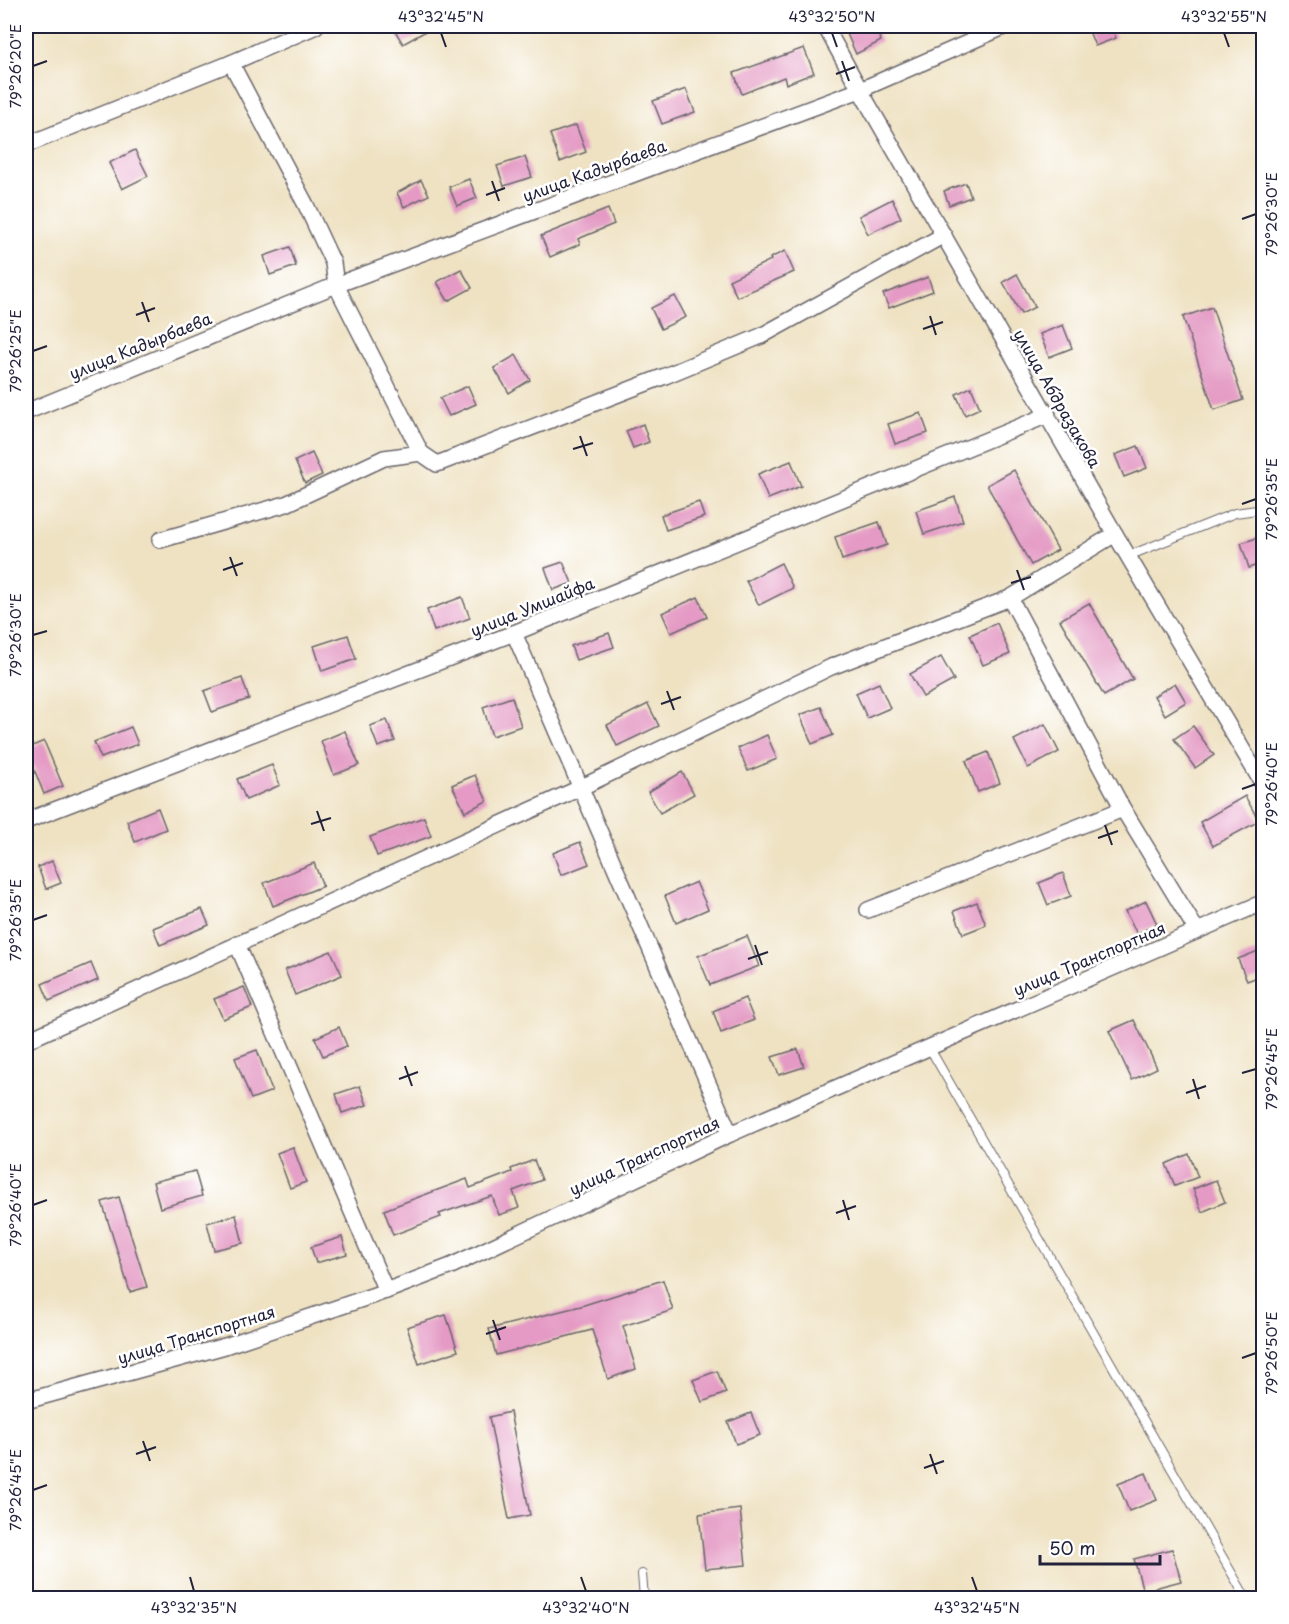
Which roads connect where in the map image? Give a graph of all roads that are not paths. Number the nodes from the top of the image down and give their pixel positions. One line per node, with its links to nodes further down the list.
1 (316, 26): 4 (street)
2 (825, 26): 5 (street, улица Абдразакова)
3 (1006, 26): 5 (street, улица Кадырбаева)
4 (231, 63): 6 (street); 8 (street)
5 (860, 90): 7 (street, улица Абдразакова); 8 (street, улица Кадырбаева)
6 (26, 145)
7 (944, 235): 10 (street, улица Абдразакова); 11 (street)
8 (336, 285): 9 (street, улица Кадырбаева); 11 (street)
9 (26, 412)
10 (1048, 415): 13 (street, улица Абдразакова); 17 (street, улица Умшайфа)
11 (421, 453): 14 (street)
12 (1263, 509): 15 (lane)
13 (1115, 534): 15 (street, улица Абдразакова); 16 (street)
14 (160, 540)
15 (1128, 556): 18 (street, улица Абдразакова)
16 (1010, 598): 19 (street); 20 (street)
17 (514, 633): 19 (street); 21 (street, улица Умшайфа)
18 (1263, 786)
19 (582, 787): 25 (street); 28 (street)
20 (1123, 809): 23 (street); 24 (street)
21 (26, 820)
22 (1263, 902): 24 (street, улица Транспортная)
23 (868, 910)
24 (1197, 931): 27 (street, улица Транспортная)
25 (237, 944): 26 (street); 29 (street)
26 (26, 1041)
27 (929, 1047): 28 (street, улица Транспортная); 33 (lane)
28 (730, 1134): 29 (street, улица Транспортная)
29 (386, 1291): 30 (street, улица Транспортная)
30 (26, 1401)
31 (642, 1574): 32 (lane)
32 (644, 1599)
33 (1246, 1599)

